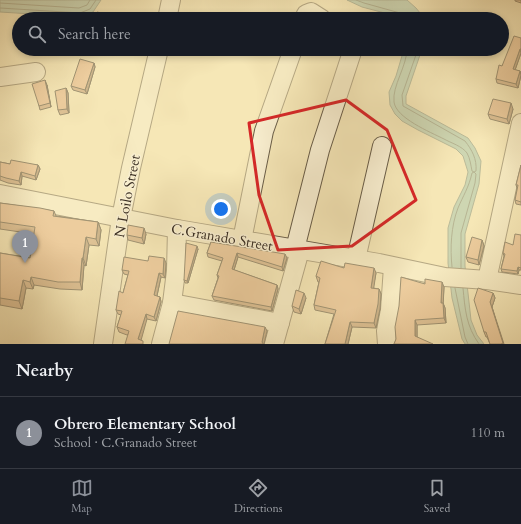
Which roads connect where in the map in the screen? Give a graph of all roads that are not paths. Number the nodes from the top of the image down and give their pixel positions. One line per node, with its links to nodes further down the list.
1 (171, 0): 2 (street)
2 (168, 12)
3 (157, 56): 11 (street, N Loilo Street)
4 (291, 56): 13 (street)
5 (351, 56): 14 (street)
6 (36, 72): 7 (street)
7 (0, 77)
8 (521, 123): 17 (street)
9 (382, 146): 15 (street)
10 (0, 194): 11 (street, C.Granado Street)
11 (121, 218): 12 (street, C.Granado Street); 21 (street, N Loilo Street)
12 (177, 229): 13 (street, C.Granado Street); 19 (street)
13 (242, 240): 14 (street, C.Granado Street)
14 (298, 250): 15 (street, C.Granado Street); 20 (street)
15 (356, 260): 16 (street, C.Granado Street)
16 (393, 267): 17 (street, C.Granado Street); 24 (street)
17 (479, 280): 18 (street, C.Granado Street)
18 (521, 286)
19 (172, 303): 20 (street); 22 (street)
20 (280, 323): 23 (street)
21 (103, 344)
22 (161, 344)
23 (274, 344)
24 (387, 344)

